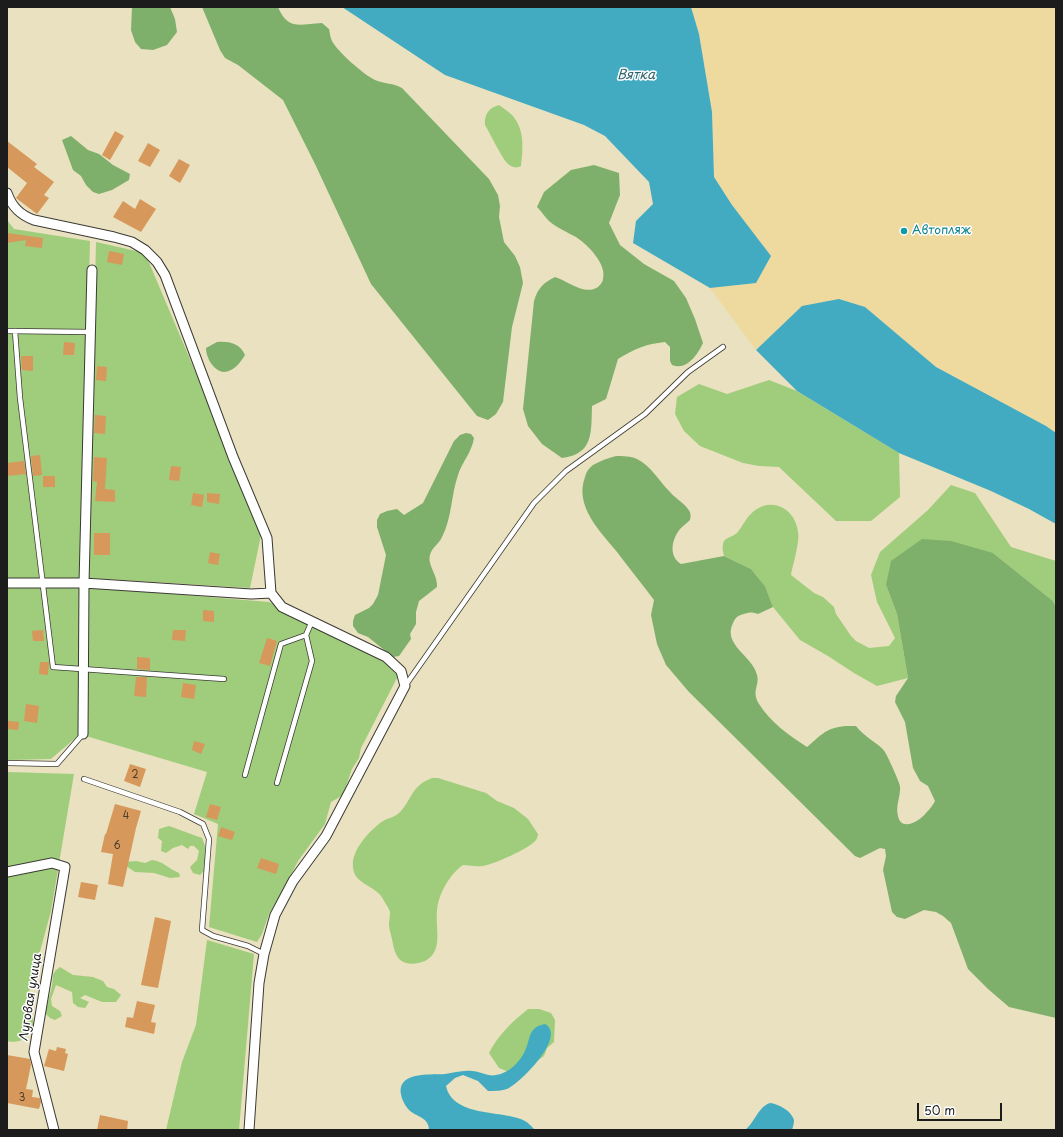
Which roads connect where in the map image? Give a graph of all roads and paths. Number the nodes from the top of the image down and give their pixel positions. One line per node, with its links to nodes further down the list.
1 (7, 194): 10 (street)
2 (92, 270): 5 (street)
3 (7, 331): 4 (lane)
4 (15, 331): 5 (lane); 7 (lane)
5 (91, 332): 9 (street)
6 (723, 347): 15 (lane)
7 (43, 582): 8 (street); 9 (street); 13 (lane)
8 (7, 583)
9 (84, 583): 10 (street); 13 (street)
10 (271, 593): 11 (street)
11 (312, 621): 12 (lane); 15 (street)
12 (306, 635): 18 (lane); 20 (lane)
13 (84, 669): 14 (lane); 16 (street)
14 (224, 679)
15 (405, 686): 22 (street)
16 (83, 734): 17 (lane)
17 (7, 764)
18 (245, 775)
19 (84, 779): 22 (lane)
20 (277, 783)
21 (7, 872): 23 (street, Луговая улица)
22 (264, 954): 24 (street)
23 (54, 1130)
24 (249, 1130)

